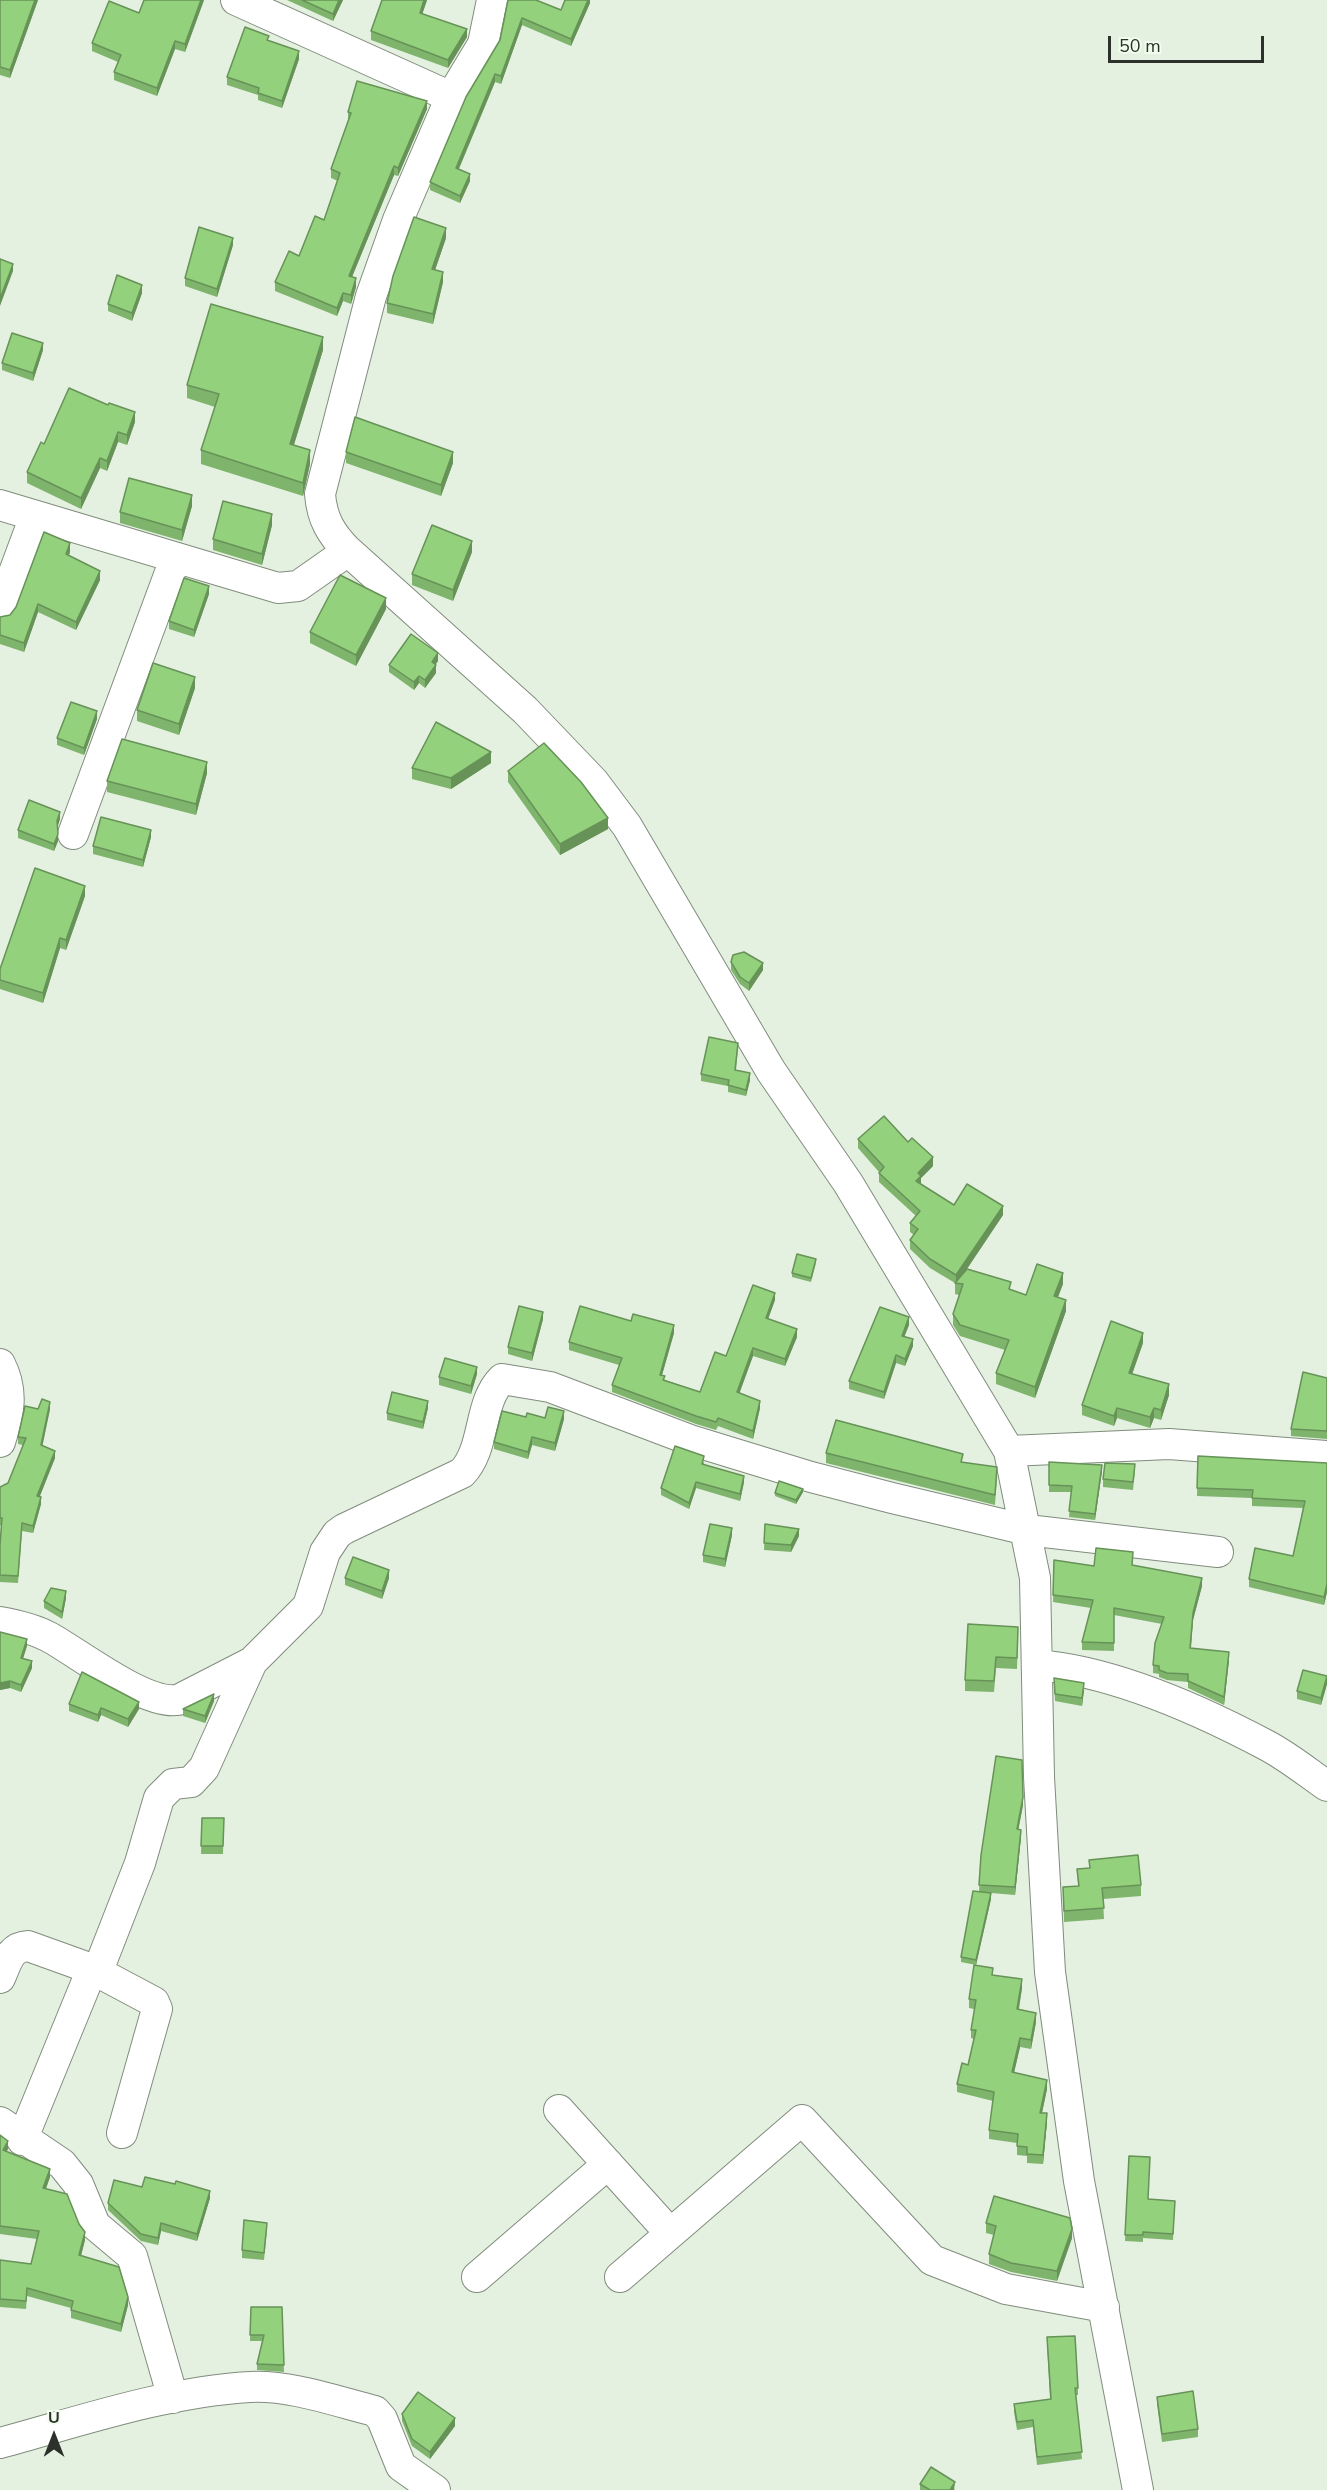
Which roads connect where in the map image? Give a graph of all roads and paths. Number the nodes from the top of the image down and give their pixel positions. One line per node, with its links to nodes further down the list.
1 (236, 0): 3 (street)
2 (492, 0): 3 (street)
3 (451, 97): 6 (street)
4 (0, 505): 5 (street)
5 (35, 516): 7 (street); 8 (street)
6 (348, 551): 7 (street); 12 (street)
7 (175, 560): 9 (street)
8 (0, 610)
9 (73, 834)
10 (0, 1364): 11 (street)
11 (0, 1442)
12 (1009, 1451): 13 (street); 14 (street)
13 (1327, 1456)
14 (1027, 1530): 15 (street); 17 (street); 18 (street)
15 (1218, 1552)
16 (0, 1622): 17 (street)
17 (252, 1662): 20 (street)
18 (1037, 1665): 19 (street); 29 (street)
19 (1327, 1786)
20 (92, 1969): 21 (street); 23 (street); 24 (street)
21 (0, 1978)
22 (559, 2110): 25 (street)
23 (11, 2131): 30 (street)
24 (122, 2133)
25 (608, 2164): 26 (street); 27 (street)
26 (670, 2233): 28 (street); 29 (street)
27 (477, 2277)
28 (620, 2277)
29 (1104, 2307): 33 (street)
30 (174, 2398): 31 (street); 32 (street)
31 (0, 2443)
32 (435, 2490)
33 (1138, 2490)

